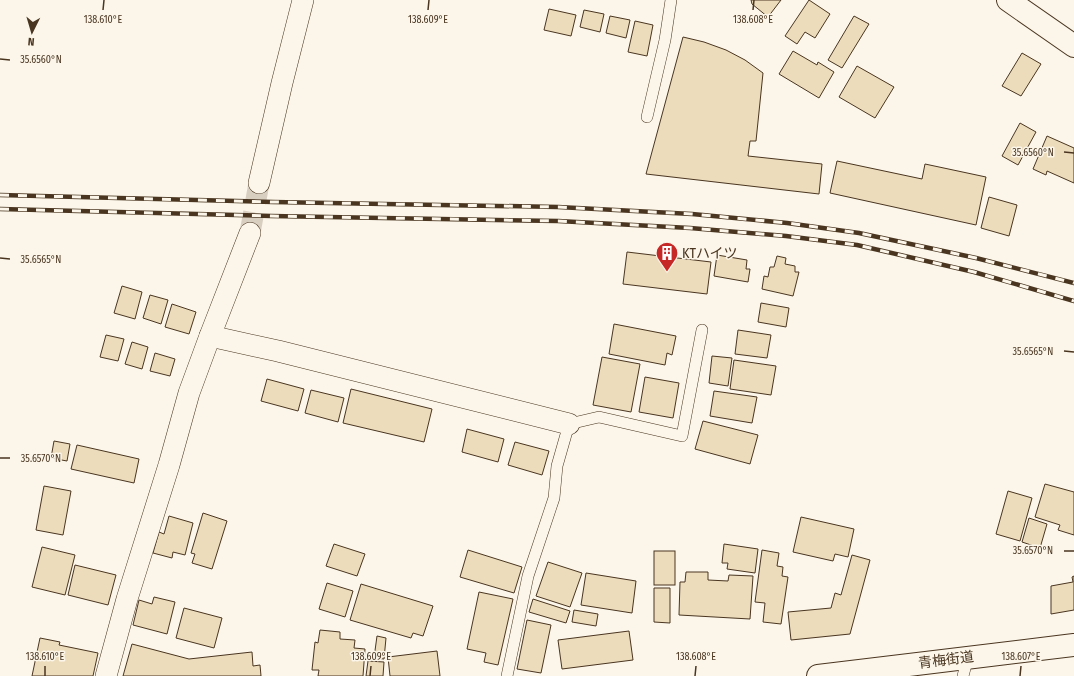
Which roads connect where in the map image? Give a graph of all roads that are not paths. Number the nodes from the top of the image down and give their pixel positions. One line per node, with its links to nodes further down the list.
1 (303, 0): 6 (street)
2 (671, 0): 5 (lane)
3 (1008, 0): 4 (main road)
4 (1074, 46)
5 (647, 117)
6 (259, 183)
7 (250, 233): 9 (street)
8 (702, 330): 10 (lane)
9 (210, 336): 10 (street); 13 (street)
10 (569, 424): 14 (lane)
11 (1074, 645): 12 (main road, 青梅街道)
12 (965, 666): 15 (main road, 青梅街道)
13 (106, 676)
14 (507, 676)
15 (818, 676)

